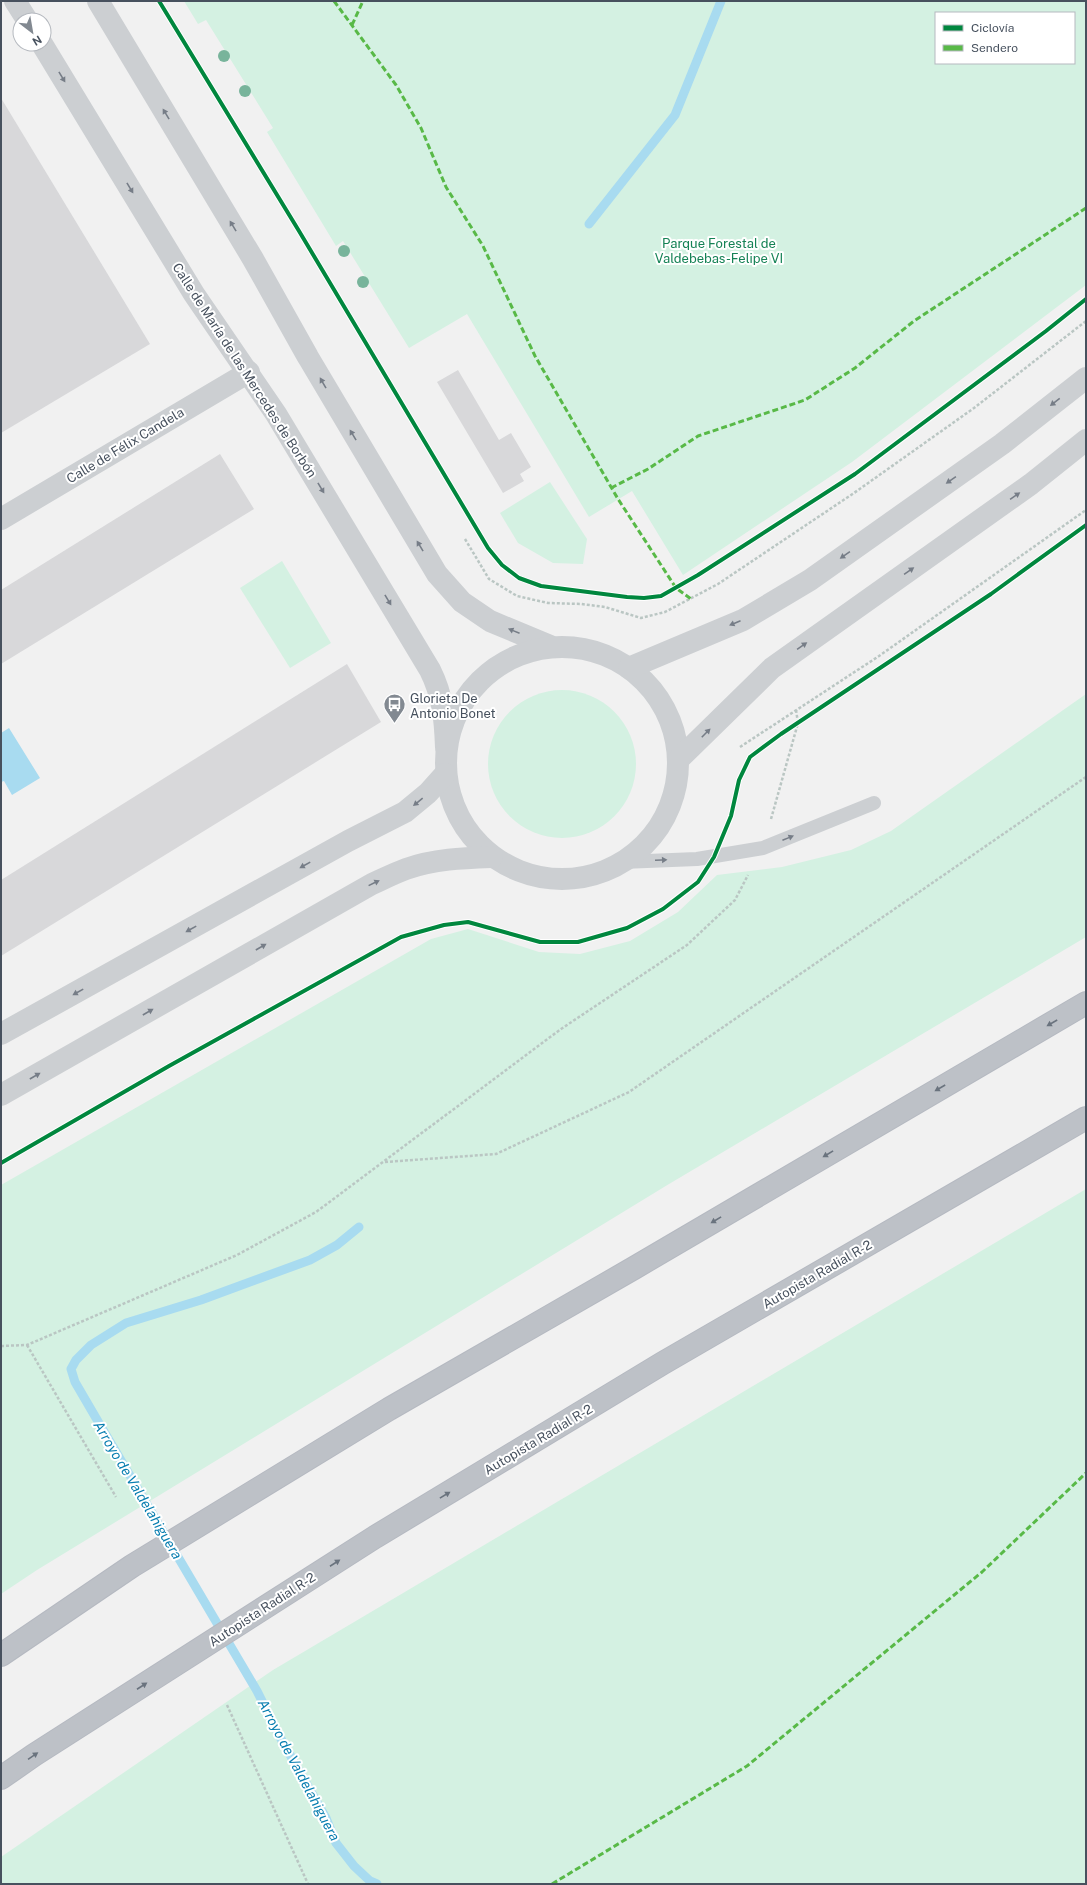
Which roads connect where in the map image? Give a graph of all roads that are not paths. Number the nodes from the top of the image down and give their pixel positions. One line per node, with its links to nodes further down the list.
1 (15, 1): 3 (street)
2 (98, 1): 9 (street, one-way to 2)
3 (22, 12)
4 (47, 52): 5 (street, Calle de María de las Mercedes de Borbón, one-way to 5)
5 (249, 372): 8 (street, Calle de Félix Candela); 11 (street, Calle de María de las Mercedes de Borbón, one-way to 11)
6 (1086, 378): 10 (street, one-way to 10)
7 (1086, 440): 12 (street, one-way to 7)
8 (1, 519)
9 (550, 646): 10 (street); 11 (street)
10 (629, 668): 12 (street)
11 (446, 747): 13 (street)
12 (678, 760): 16 (street)
13 (445, 774): 15 (street); 18 (street, one-way to 18)
14 (874, 803): 16 (lane, one-way to 14)
15 (492, 857): 16 (street); 19 (street, one-way to 15)
16 (622, 862)
17 (1086, 1003): 21 (highway, one-way to 21)
18 (1, 1034)
19 (1, 1096)
20 (1086, 1118): 22 (highway, Autopista Radial R-2, one-way to 20)
21 (1, 1655)
22 (1, 1778)

